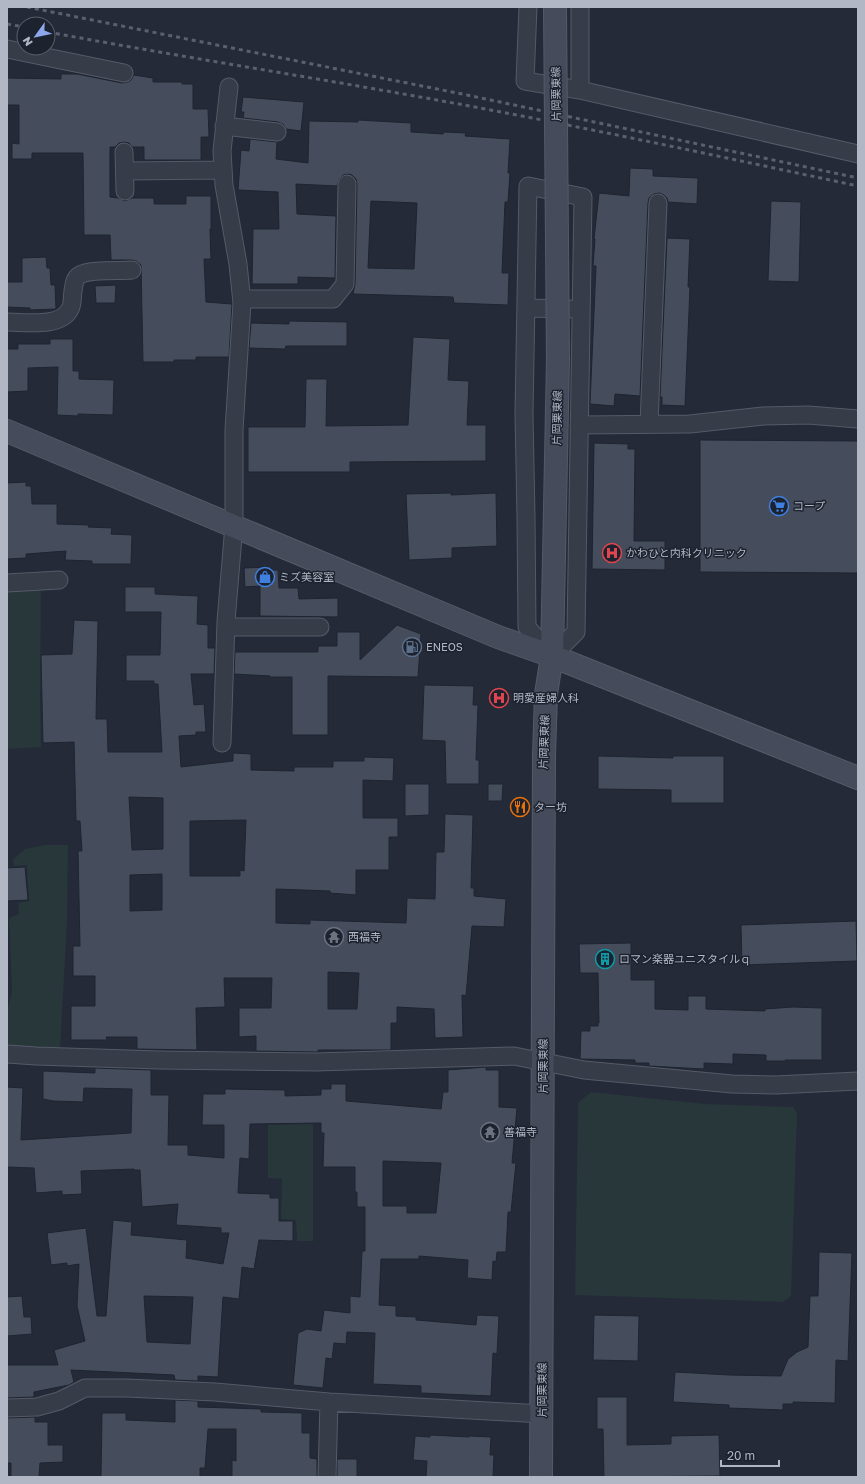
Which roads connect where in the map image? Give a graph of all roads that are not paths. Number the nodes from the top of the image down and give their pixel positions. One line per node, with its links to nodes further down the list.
1 (528, 7): 7 (street)
2 (555, 7): 31 (main road, 片岡栗東線, bridge)
3 (580, 7): 7 (street)
4 (7, 49): 5 (street)
5 (124, 73)
6 (228, 87): 8 (street)
7 (580, 90): 11 (street)
8 (224, 126): 9 (street); 12 (street)
9 (277, 132)
10 (124, 152): 13 (street)
11 (858, 154)
12 (223, 170): 13 (street); 18 (street)
13 (125, 171): 15 (street)
14 (347, 184): 18 (street)
15 (125, 191)
16 (658, 203): 23 (street)
17 (132, 270): 21 (street)
18 (242, 299): 26 (street)
19 (526, 308): 20 (street); 20 (street); 31 (street)
20 (581, 309): 24 (street)
21 (7, 322)
22 (858, 419): 23 (street)
23 (649, 424): 24 (street)
24 (579, 425): 31 (street)
25 (7, 431): 26 (main road)
26 (234, 525): 30 (street); 31 (main road)
27 (59, 580): 28 (street)
28 (7, 583)
29 (320, 627): 30 (street)
30 (226, 628): 32 (street)
31 (552, 656): 33 (main road); 35 (main road, 片岡栗東線)
32 (222, 743)
33 (858, 778)
34 (7, 1054): 35 (street)
35 (543, 1062): 36 (street); 39 (main road, 片岡栗東線)
36 (858, 1081)
37 (329, 1402): 38 (street); 39 (street); 40 (street)
38 (7, 1408)
39 (542, 1414): 41 (main road, 片岡栗東線)
40 (327, 1477)
41 (541, 1477)

